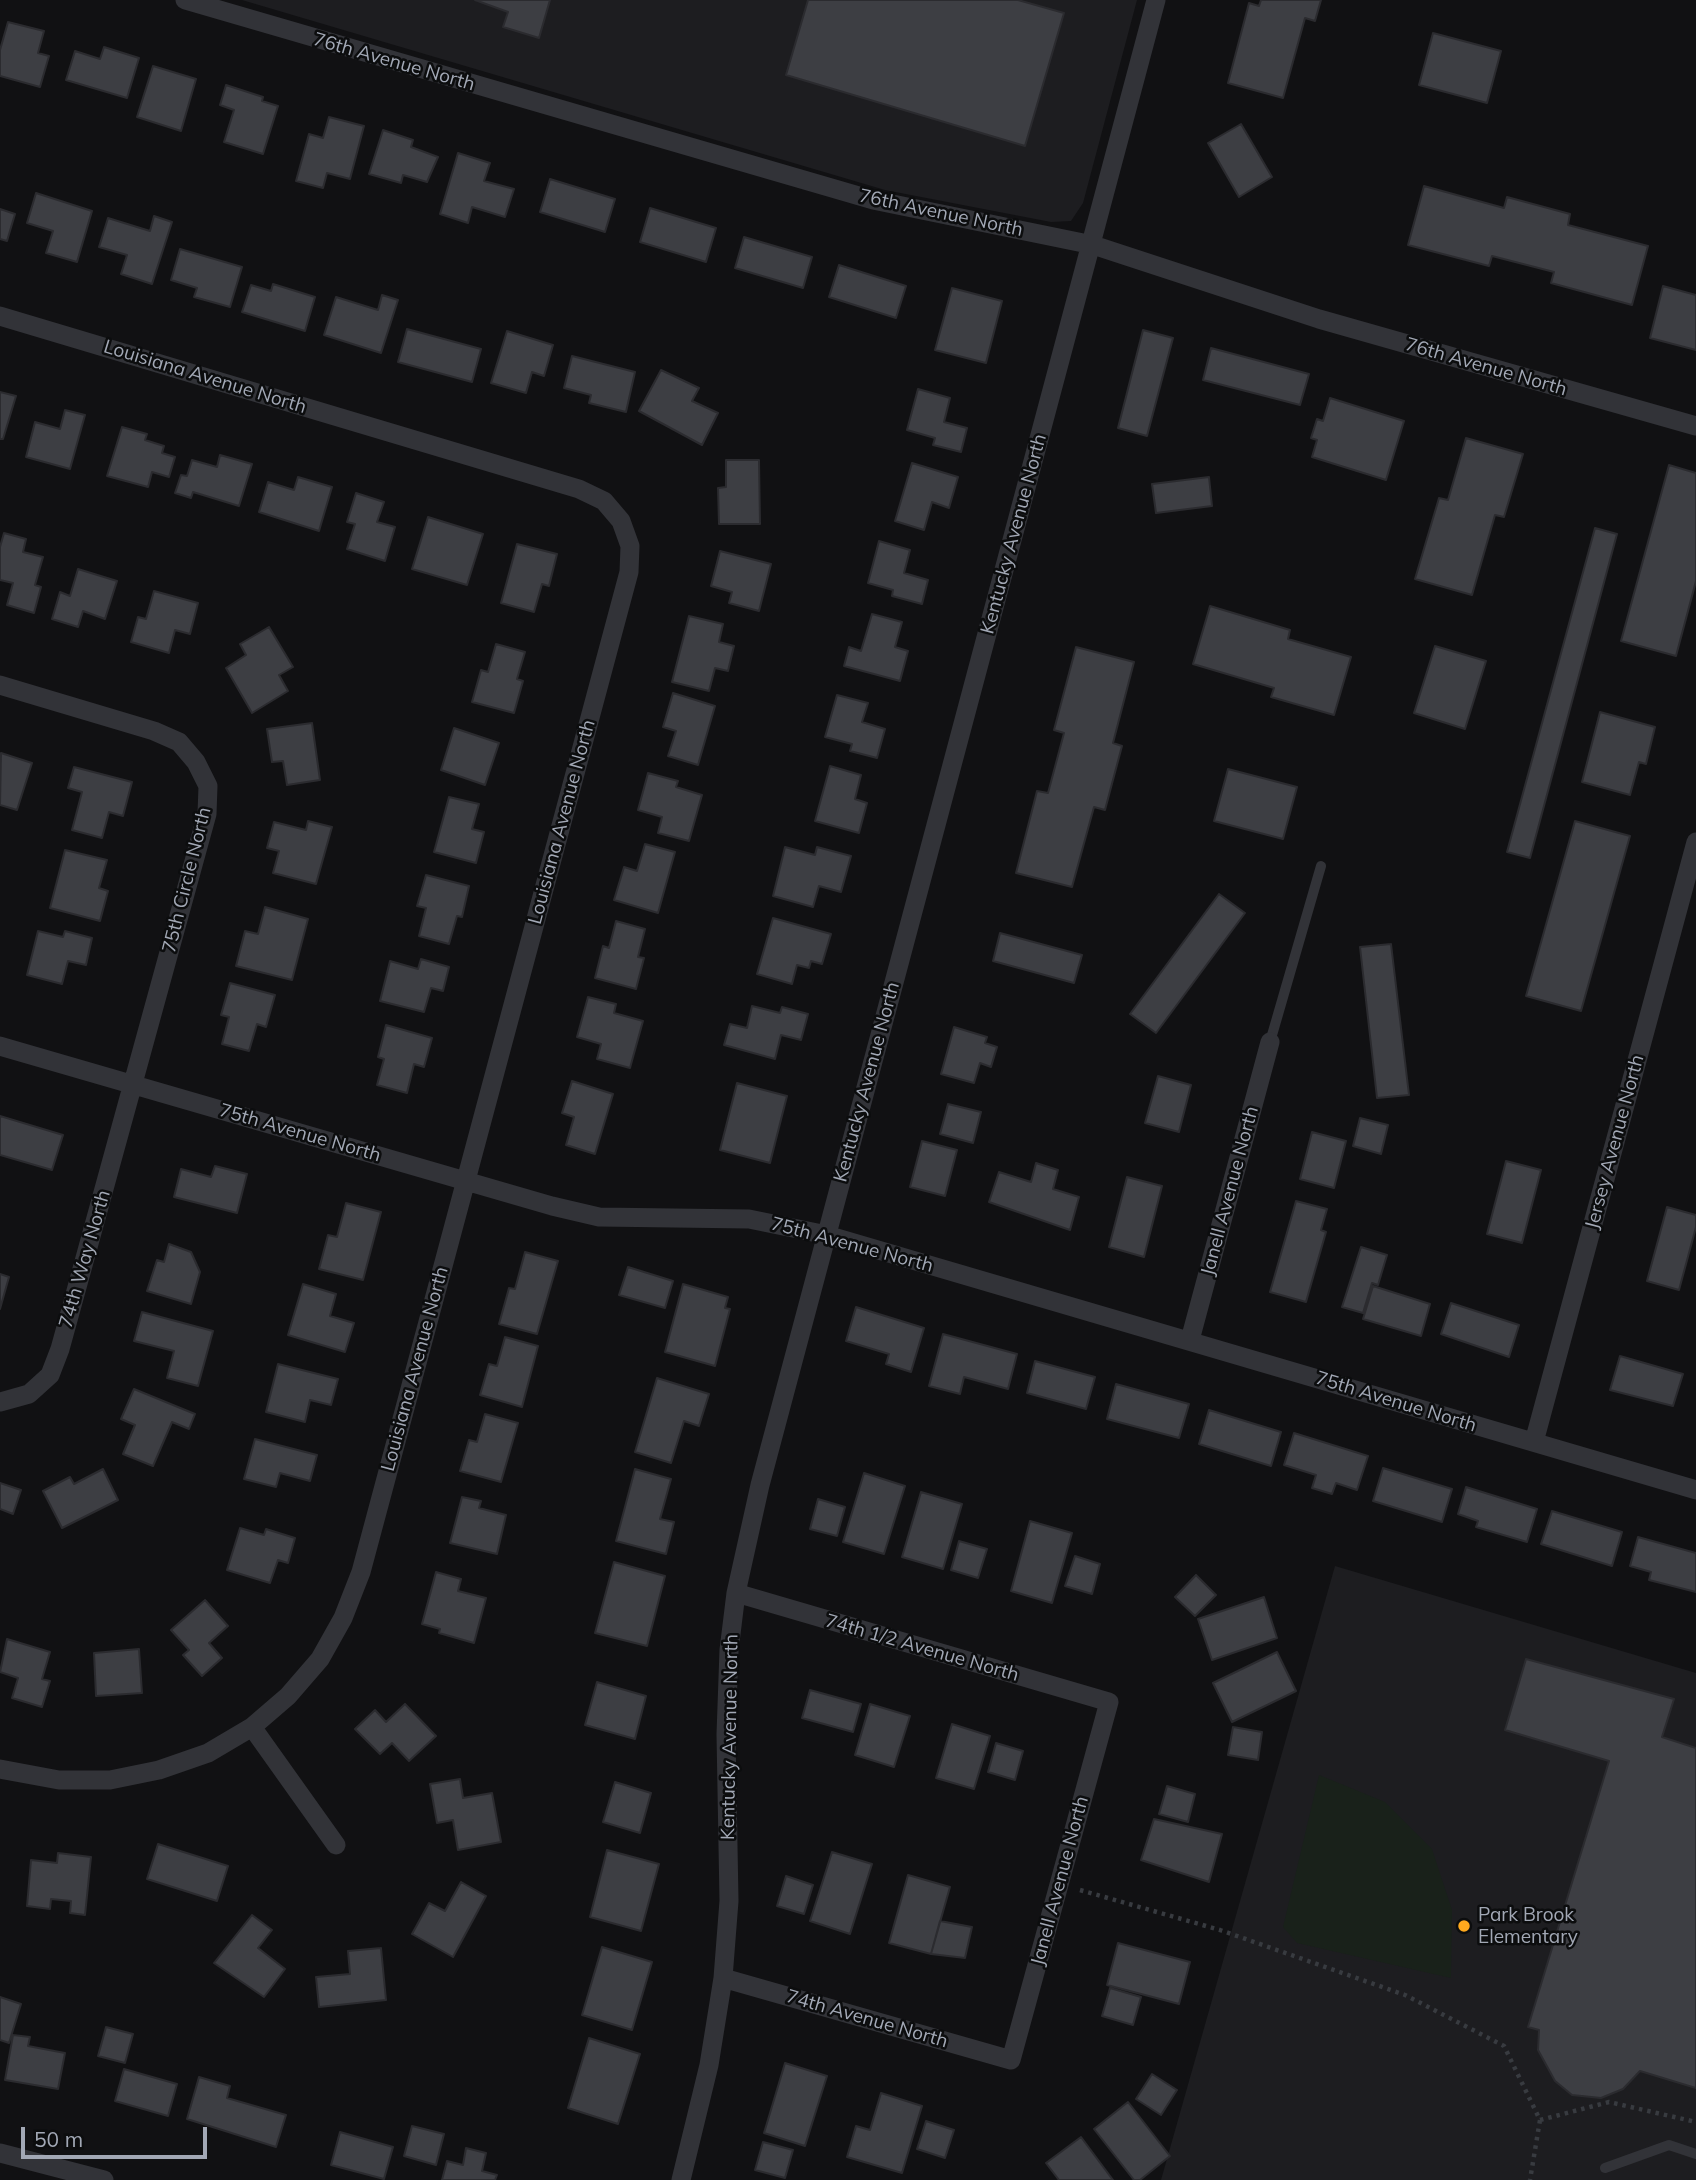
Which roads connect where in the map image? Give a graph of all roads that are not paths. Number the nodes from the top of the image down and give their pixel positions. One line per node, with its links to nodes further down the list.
1 (185, 0): 3 (street, 76th Avenue North)
2 (1156, 0): 3 (street, Kentucky Avenue North)
3 (1093, 245): 5 (street, 76th Avenue North); 13 (street, Kentucky Avenue North)
4 (0, 316): 12 (street, Louisiana Avenue North)
5 (1696, 426)
6 (0, 685): 11 (street, 75th Circle North)
7 (1696, 842): 16 (street, Jersey Avenue North)
8 (1321, 866): 9 (lane)
9 (1270, 1042): 14 (street, Janell Avenue North)
10 (0, 1046): 11 (street, 75th Avenue North)
11 (134, 1085): 12 (street, 75th Avenue North); 15 (street, 74th Way North)
12 (466, 1181): 13 (street, 75th Avenue North); 20 (street, Louisiana Avenue North)
13 (827, 1235): 14 (street, 75th Avenue North); 18 (street, Kentucky Avenue North)
14 (1189, 1340): 16 (street, 75th Avenue North)
15 (0, 1402)
16 (1534, 1443): 17 (street, 75th Avenue North)
17 (1696, 1490)
18 (736, 1593): 19 (street, 74th 1/2 Avenue North); 23 (street, Kentucky Avenue North)
19 (1109, 1702): 24 (street, Janell Avenue North)
20 (252, 1727): 21 (street); 22 (street)
21 (0, 1769)
22 (336, 1845)
23 (723, 1978): 24 (street, 74th Avenue North); 29 (street, Kentucky Avenue North)
24 (1011, 2060)
25 (0, 2152): 28 (street)
26 (1696, 2154): 27 (lane)
27 (1605, 2168)
28 (104, 2180)
29 (681, 2180)

